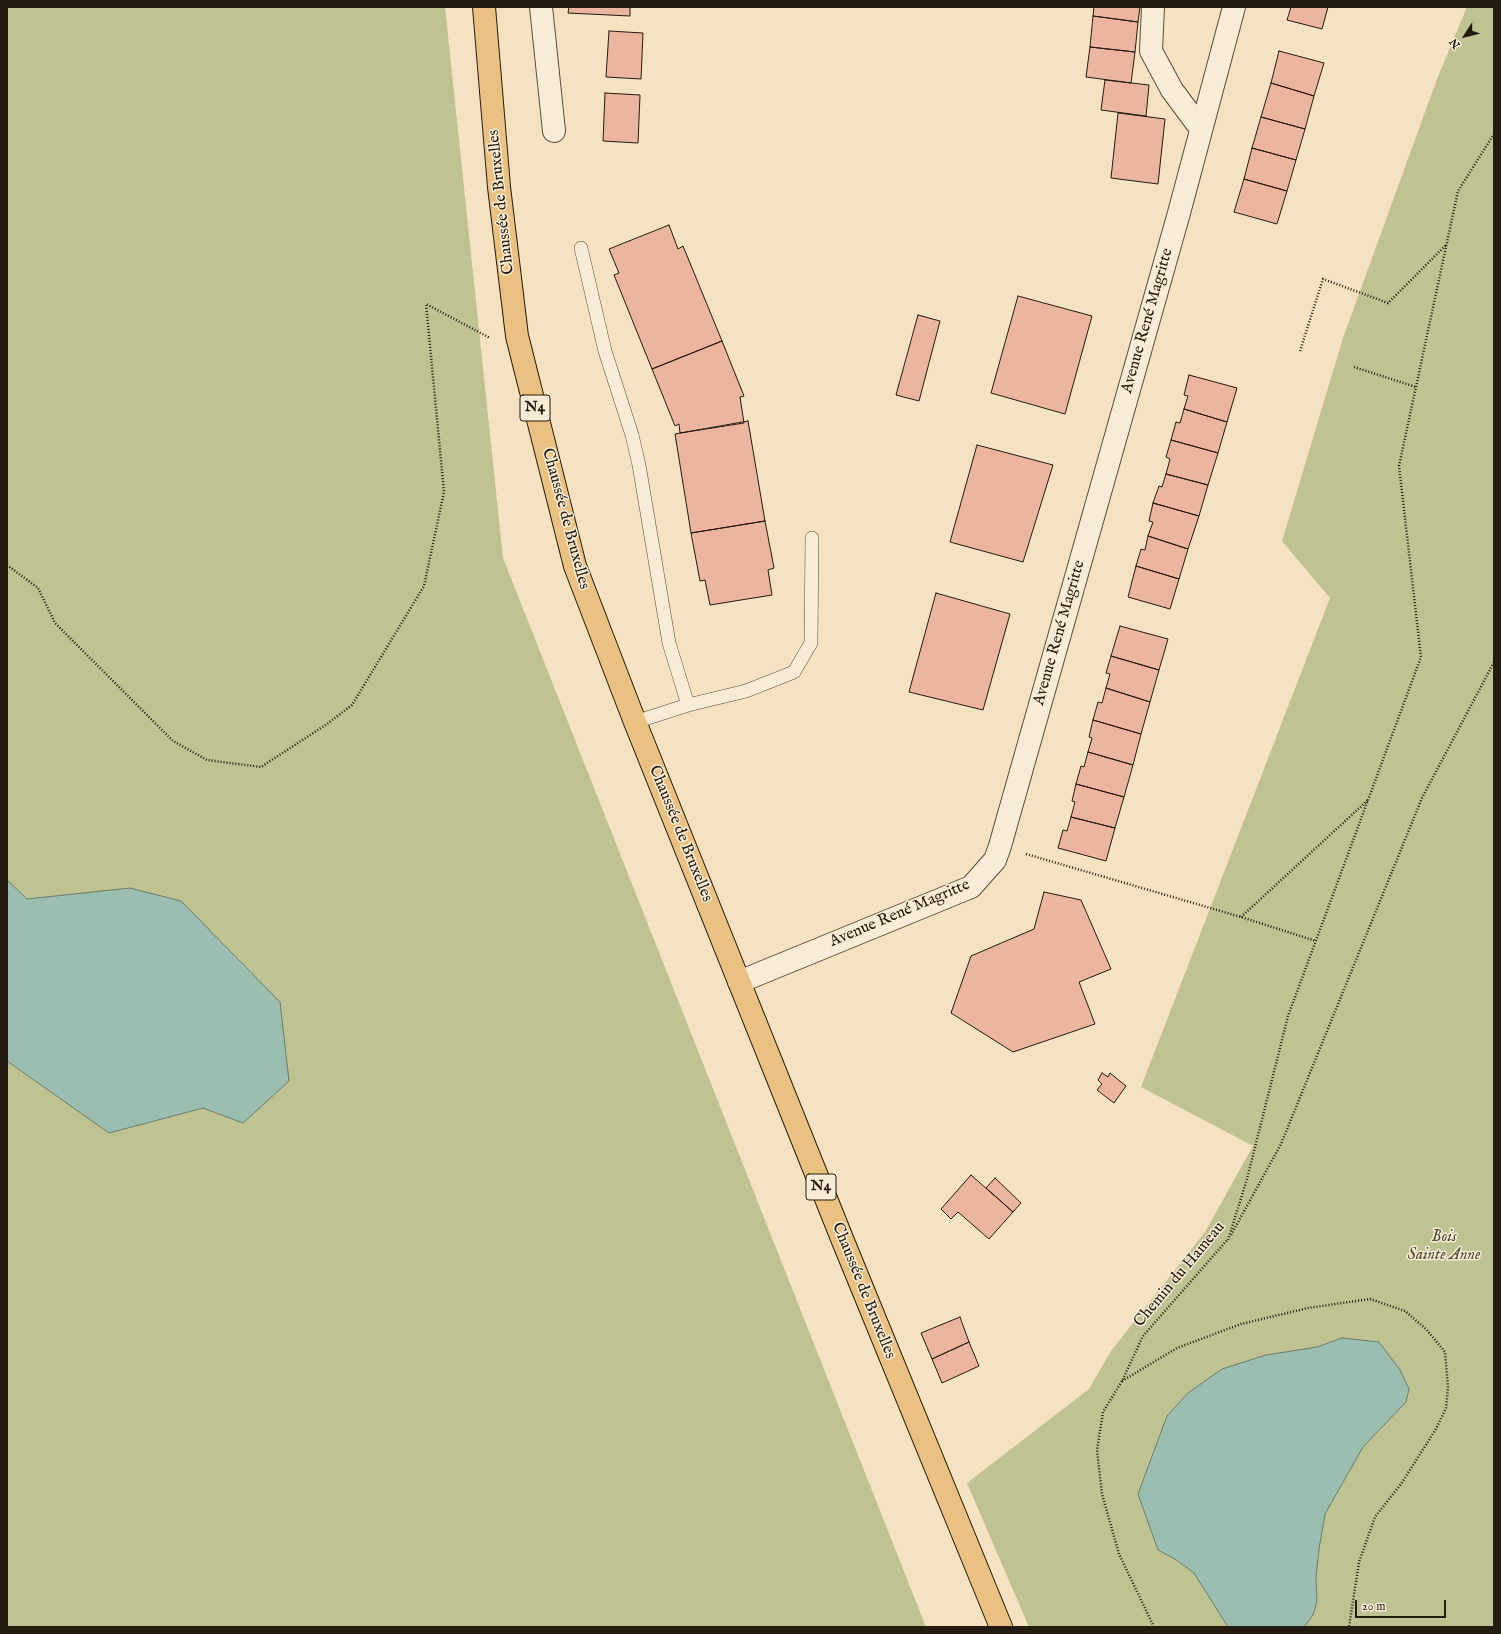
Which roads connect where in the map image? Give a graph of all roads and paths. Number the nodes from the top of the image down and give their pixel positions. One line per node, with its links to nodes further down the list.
1 (484, 7): 11 (main road, Chaussée de Bruxelles / N4)
2 (541, 7): 6 (street)
3 (1153, 7): 5 (street)
4 (1234, 7): 5 (street, Avenue René Magritte)
5 (1201, 129): 20 (street, Avenue René Magritte)
6 (554, 131)
7 (1494, 134): 8 (path)
8 (1446, 245): 10 (path); 13 (path)
9 (581, 248): 17 (lane)
10 (1300, 351)
11 (522, 356): 15 (path); 18 (main road, Chaussée de Bruxelles / N4)
12 (1354, 367): 13 (path)
13 (1416, 387): 19 (path)
14 (812, 538): 17 (lane)
15 (7, 565)
16 (1494, 662): 24 (path, Chemin du Hameau)
17 (688, 705): 18 (lane)
18 (635, 722): 23 (main road, Chaussée de Bruxelles / N4)
19 (1368, 799): 21 (path); 22 (path)
20 (1000, 846): 21 (path); 23 (street, Avenue René Magritte)
21 (1241, 917): 22 (path)
22 (1316, 941): 24 (path)
23 (739, 982): 26 (main road, Chaussée de Bruxelles / N4)
24 (1228, 1240): 25 (path, Chemin du Hameau)
25 (1122, 1382): 27 (path, Chemin du Hameau); 28 (path)
26 (1002, 1627)
27 (1154, 1627)
28 (1349, 1627)

